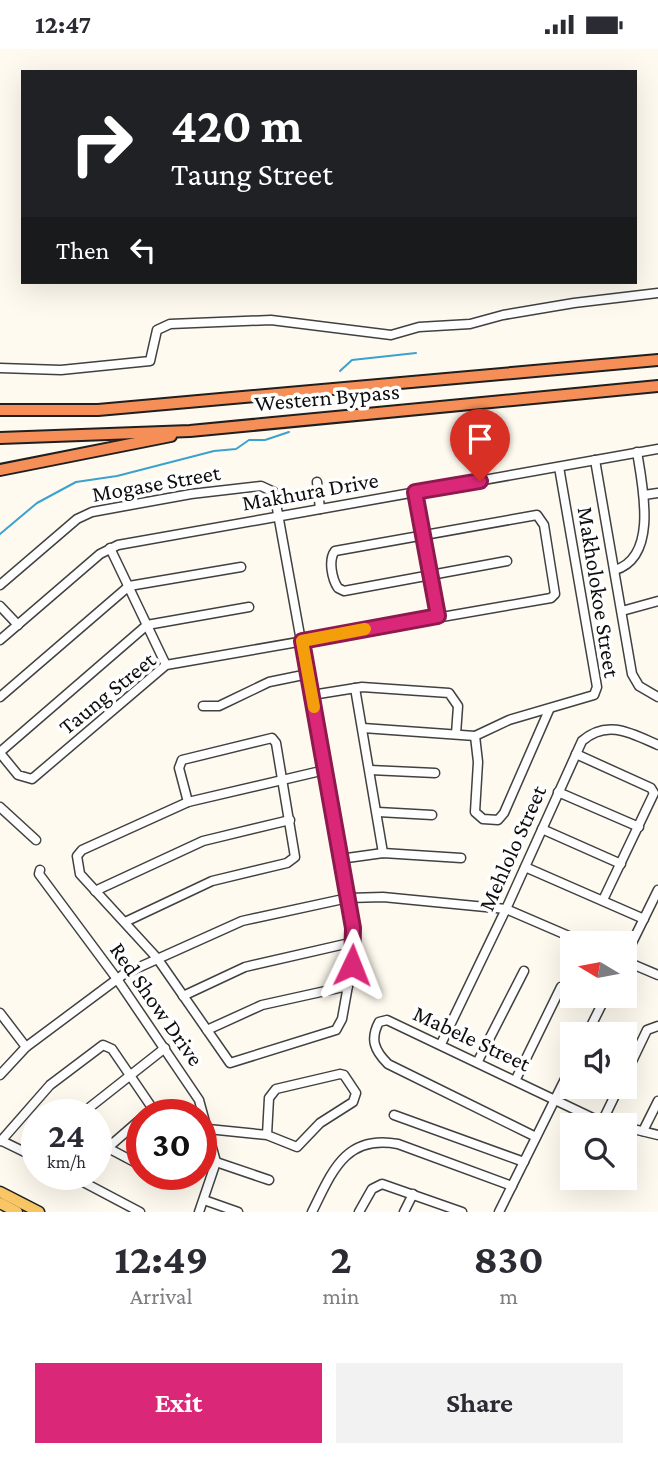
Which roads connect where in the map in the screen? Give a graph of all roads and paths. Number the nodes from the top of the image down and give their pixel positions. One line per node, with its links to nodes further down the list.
1 (658, 293): 4 (street)
2 (658, 354): 5 (highway)
3 (658, 360): 5 (highway, Western Bypass)
4 (0, 368)
5 (566, 368): 9 (highway, Western Bypass)
6 (658, 386): 8 (highway, Western Bypass)
7 (658, 393): 8 (highway)
8 (563, 397): 10 (highway, Western Bypass)
9 (0, 408)
10 (190, 431): 11 (highway, Western Bypass); 16 (highway)
11 (0, 437)
12 (658, 449): 13 (street, Makhura Drive)
13 (637, 452): 14 (street, Makhura Drive); 20 (street)
14 (595, 460): 15 (street, Makhura Drive); 27 (street)
15 (559, 467): 18 (street, Makhura Drive); 47 (street, Makholokoe Street)
16 (0, 470)
17 (317, 482): 21 (street)
18 (415, 492): 21 (street, Makhura Drive); 23 (street)
19 (658, 493): 20 (street)
20 (644, 495): 27 (street)
21 (320, 509): 22 (street, Makhura Drive)
22 (279, 516): 24 (street, Makhura Drive); 29 (street, Mogase Street); 39 (street, Mogase Street)
23 (424, 535): 28 (street); 28 (street); 35 (street, Taung Street)
24 (110, 548): 30 (street); 36 (street, Makhura Drive)
25 (507, 561): 28 (street)
26 (241, 567): 30 (street)
27 (615, 570): 34 (street)
28 (430, 576): 35 (street)
29 (0, 585)
30 (129, 586): 37 (street); 44 (street)
31 (658, 601): 34 (street)
32 (0, 606): 36 (street)
33 (249, 607): 37 (street)
34 (622, 611): 45 (street)
35 (438, 616): 39 (street, Taung Street)
36 (18, 625): 38 (street, Makhura Drive)
37 (147, 625): 40 (street); 52 (street)
38 (0, 640)
39 (302, 641): 40 (street, Taung Street); 41 (street, Mogase Street)
40 (166, 665): 52 (street, Taung Street)
41 (308, 674): 43 (street, Mogase Street); 46 (street)
42 (355, 688): 43 (street); 48 (street); 49 (street)
43 (312, 695): 54 (street, Mogase Street)
44 (0, 697)
45 (658, 697)
46 (203, 706)
47 (549, 710): 50 (street, Makholokoe Street); 50 (street)
48 (363, 728): 49 (street); 55 (street)
49 (456, 734): 50 (street)
50 (475, 736)
51 (658, 745): 53 (street, Mehlolo Street)
52 (0, 753)
53 (576, 754): 58 (street, Mehlolo Street); 64 (street)
54 (325, 770): 57 (street); 69 (street, Mogase Street)
55 (370, 770): 56 (street); 61 (street)
56 (435, 773)
57 (283, 779): 59 (street); 59 (street); 63 (street)
58 (558, 792): 64 (street); 65 (street, Mehlolo Street)
59 (188, 802): 74 (street)
60 (0, 807): 66 (street)
61 (378, 812): 62 (street); 67 (street)
62 (432, 814)
63 (290, 820): 74 (street); 79 (street)
64 (639, 827): 70 (street)
65 (542, 829): 70 (street); 71 (street, Mehlolo Street)
66 (37, 840)
67 (383, 853): 68 (street); 69 (street)
68 (461, 858)
69 (340, 859): 75 (street, Mogase Street)
70 (621, 864): 76 (street)
71 (525, 867): 76 (street); 77 (street, Mehlolo Street)
72 (40, 870): 87 (street, Red Show Drive)
73 (658, 890): 78 (street)
74 (95, 891): 79 (street)
75 (348, 898): 77 (street); 82 (street, Mogase Street); 83 (street)
76 (603, 900): 78 (street)
77 (506, 909): 80 (street); 94 (street, Mehlolo Street)
78 (643, 919): 81 (street)
79 (125, 922): 83 (street)
80 (560, 932)
81 (637, 932)
82 (354, 941): 88 (street, Mogase Street); 90 (street)
83 (157, 958): 87 (street); 90 (street)
84 (637, 965): 86 (street)
85 (524, 971): 98 (street)
86 (658, 975)
87 (117, 979): 95 (street); 96 (street, Red Show Drive)
88 (348, 986): 93 (street); 93 (street, Mogase Street)
89 (560, 989): 101 (street)
90 (183, 996): 93 (street)
91 (0, 1013): 95 (street)
92 (658, 1026): 97 (street)
93 (207, 1030)
94 (441, 1044): 98 (street, Mabele Street); 116 (street, Mabele Street)
95 (26, 1047): 99 (street)
96 (165, 1048): 100 (street); 105 (street, Red Show Drive)
97 (637, 1051)
98 (478, 1061): 101 (street, Mabele Street)
99 (0, 1075)
100 (131, 1075): 103 (street); 104 (street); 117 (street)
101 (516, 1079): 106 (street, Mabele Street)
102 (560, 1090): 106 (street)
103 (100, 1099)
104 (144, 1099)
105 (198, 1099)
106 (555, 1100): 108 (street, Mabele Street); 116 (street)
107 (658, 1101): 113 (street)
108 (583, 1113)
109 (394, 1115): 121 (street)
110 (217, 1130): 114 (street)
111 (637, 1130): 113 (street)
112 (126, 1131): 118 (street)
113 (643, 1131): 115 (street)
114 (267, 1135): 114 (street)
115 (658, 1135)
116 (536, 1137): 121 (street)
117 (1, 1141): 119 (street)
118 (112, 1142)
119 (21, 1150)
120 (217, 1162): 122 (street)
121 (524, 1162): 123 (street)
122 (269, 1179)
123 (512, 1186): 136 (street); 140 (street)
124 (102, 1190): 133 (street)
125 (207, 1190): 128 (street)
126 (0, 1192): 132 (main road)
127 (413, 1194): 130 (street); 137 (street); 138 (street)
128 (204, 1200): 134 (street); 135 (street)
129 (0, 1203): 131 (main road)
130 (451, 1210): 139 (street)
131 (17, 1212)
132 (39, 1212)
133 (141, 1212)
134 (199, 1212)
135 (238, 1212)
136 (313, 1212)
137 (359, 1212)
138 (404, 1212)
139 (462, 1212)
140 (499, 1212)

